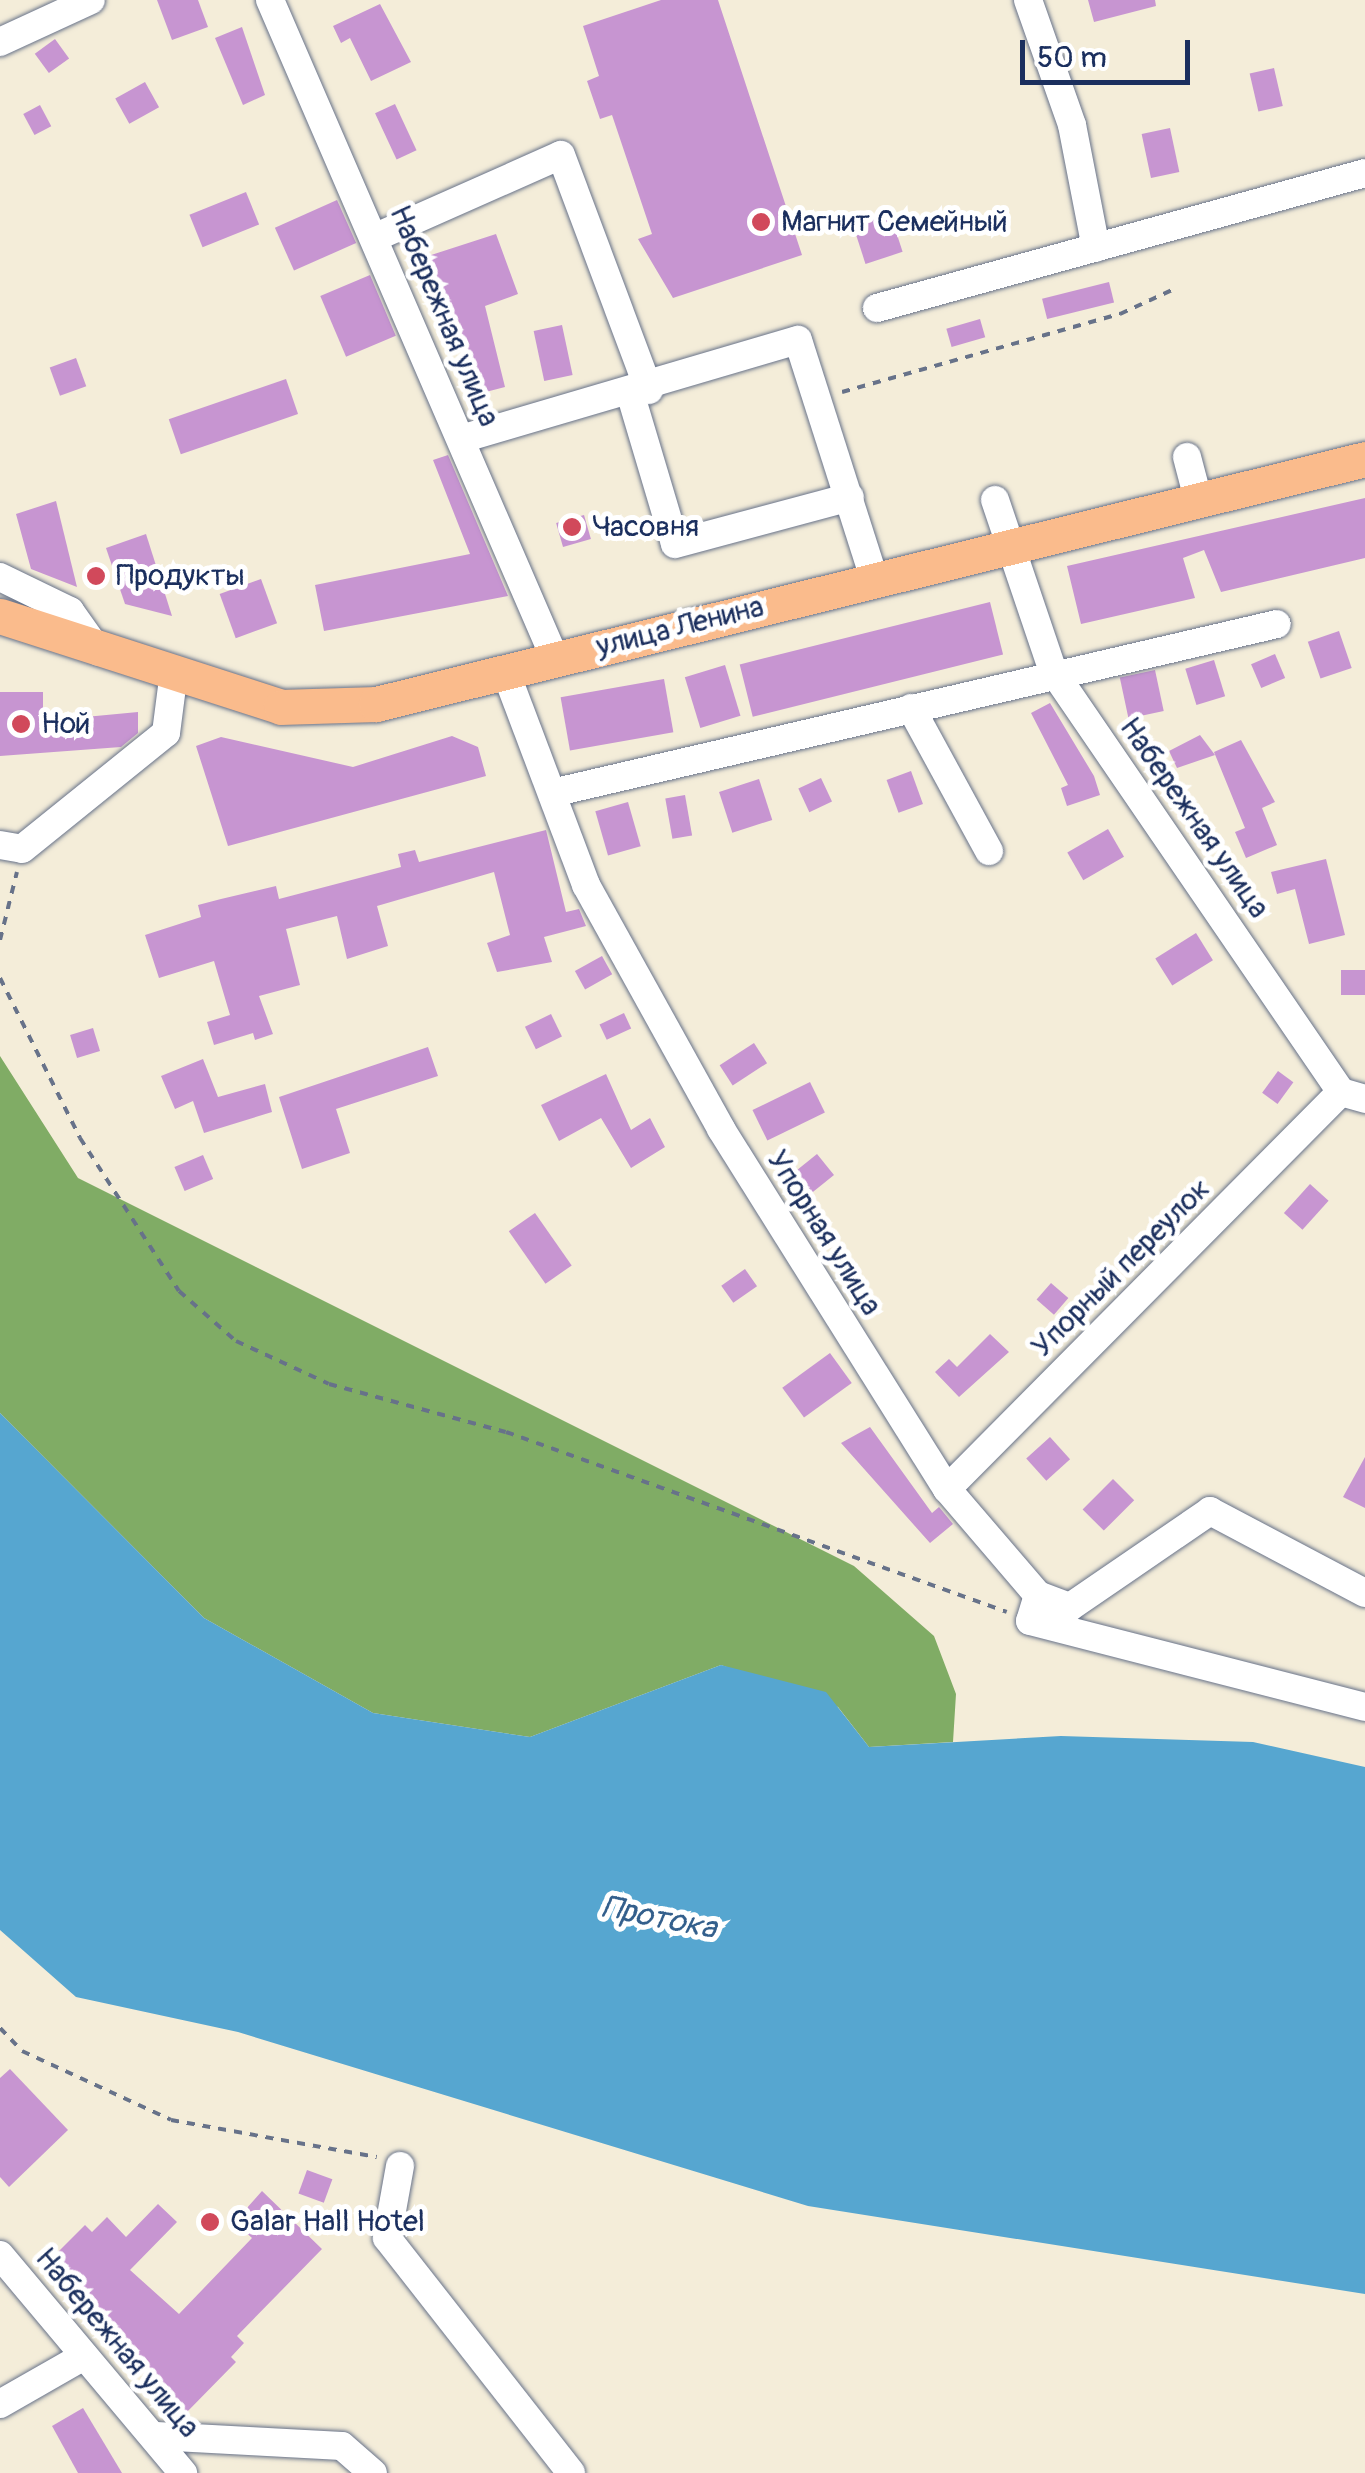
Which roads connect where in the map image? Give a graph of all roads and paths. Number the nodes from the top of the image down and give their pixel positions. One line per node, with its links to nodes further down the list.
1 (91, 0): 4 (street)
2 (270, 0): 6 (street, Набережная улица)
3 (1028, 0): 7 (street)
4 (0, 42)
5 (1365, 173): 7 (street)
6 (376, 238): 10 (street); 12 (street, Набережная улица)
7 (1096, 248): 9 (street)
8 (1174, 289): 11 (path)
9 (877, 308)
10 (640, 393): 11 (street); 12 (street); 15 (street)
11 (818, 398): 15 (street)
12 (461, 439): 24 (street, Набережная улица)
13 (1187, 457): 16 (street)
14 (1365, 458): 16 (main road, улица Ленина)
15 (850, 496): 20 (street)
16 (1198, 499): 18 (main road, улица Ленина)
17 (995, 500): 18 (street, Набережная улица)
18 (1013, 544): 20 (main road, улица Ленина); 25 (street, Набережная улица)
19 (0, 576): 23 (street)
20 (874, 578): 24 (main road, улица Ленина)
21 (0, 616): 23 (main road, улица Ленина)
22 (1276, 624): 25 (street)
23 (99, 653): 27 (main road, улица Ленина)
24 (555, 659): 26 (main road, улица Ленина)
25 (1053, 671): 28 (street); 34 (street, Набережная улица)
26 (506, 672): 27 (main road, улица Ленина); 29 (street, Упорная улица)
27 (173, 679): 30 (street)
28 (910, 708): 29 (street); 31 (street)
29 (552, 794): 35 (street, Упорная улица)
30 (11, 847): 32 (path)
31 (989, 852)
32 (0, 940)
33 (0, 978): 37 (path)
34 (1353, 1096): 35 (street, Упорный переулок)
35 (947, 1489): 37 (street, Упорная улица)
36 (1365, 1593): 37 (street)
37 (1034, 1608): 38 (street)
38 (1365, 1707)
39 (0, 2028): 40 (path)
40 (400, 2166): 47 (street)
41 (0, 2254): 42 (street, Набережная улица)
42 (84, 2356): 43 (street); 44 (street, Набережная улица)
43 (0, 2404)
44 (156, 2436): 45 (street, Набережная улица); 46 (street)
45 (183, 2473)
46 (373, 2473)
47 (572, 2473)

